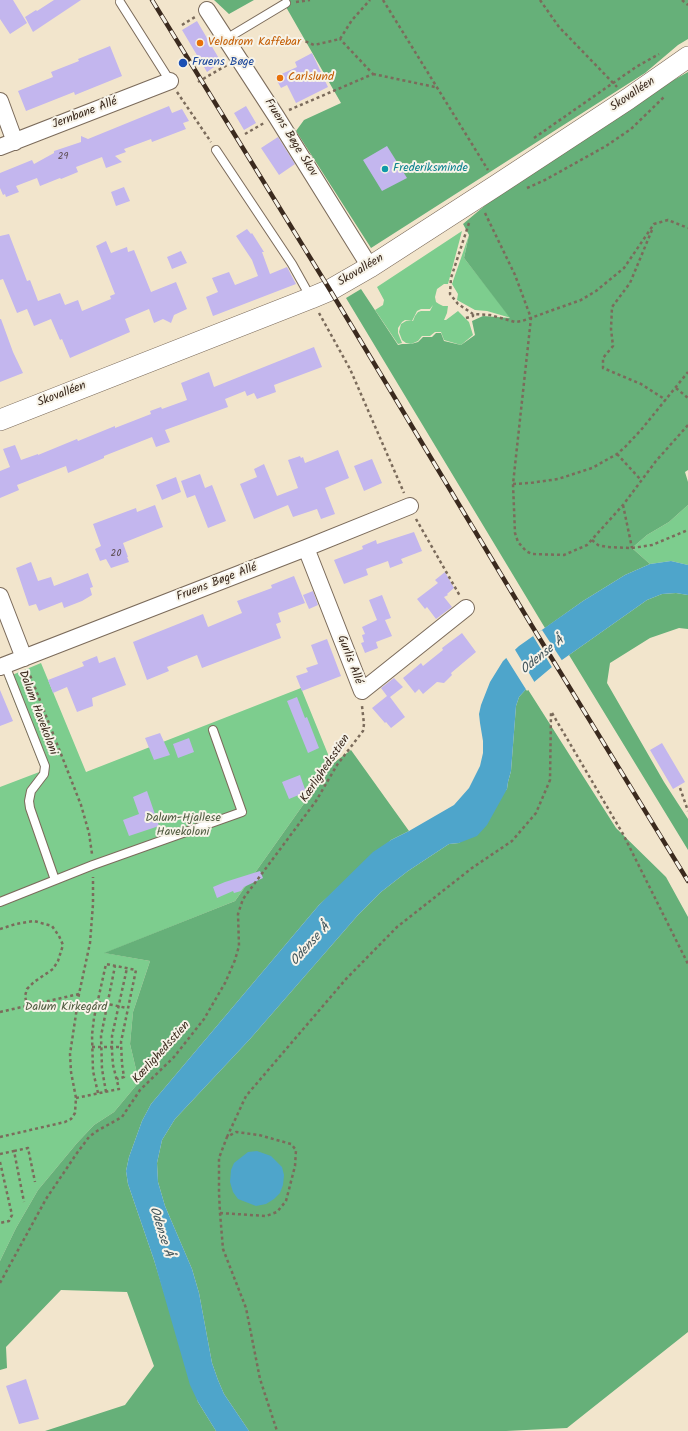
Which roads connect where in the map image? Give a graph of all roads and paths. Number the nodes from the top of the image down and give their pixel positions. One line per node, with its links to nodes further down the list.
1 (370, 0): 11 (path)
2 (384, 0): 17 (path)
3 (540, 0): 19 (path)
4 (682, 0): 7 (path)
5 (120, 2): 15 (lane)
6 (286, 3): 9 (lane)
7 (688, 5)
8 (207, 10): 9 (street, Fruens Bøge Skov)
9 (226, 39): 13 (street, Fruens Bøge Skov)
10 (300, 39): 11 (path)
11 (340, 39): 14 (path)
12 (688, 57): 19 (street, Skovalléen)
13 (238, 58): 16 (path); 21 (street, Fruens Bøge Skov)
14 (373, 74): 17 (path); 21 (path)
15 (170, 81): 23 (street, Jernbane Allé); 25 (path)
16 (198, 82)
17 (436, 87): 26 (path)
18 (668, 93): 27 (path)
19 (628, 99): 26 (street, Skovalléen)
20 (0, 101): 23 (street)
21 (276, 116): 22 (path); 31 (street, Fruens Bøge Skov)
22 (245, 134)
23 (15, 142): 24 (street, Jernbane Allé)
24 (0, 147)
25 (216, 150): 32 (lane)
26 (497, 185): 28 (street, Skovalléen)
27 (524, 189)
28 (477, 197): 31 (street, Skovalléen); 33 (path); 35 (path)
29 (654, 224): 30 (path); 35 (path); 39 (path)
30 (688, 228)
31 (370, 267): 32 (street, Skovalléen)
32 (311, 298): 40 (street, Skovalléen); 46 (path)
33 (473, 314): 34 (path); 35 (path)
34 (466, 318)
35 (531, 318): 44 (path)
36 (688, 372): 37 (path)
37 (676, 388): 38 (path); 39 (path)
38 (688, 398)
39 (666, 400): 42 (path)
40 (0, 420)
41 (688, 424): 43 (path)
42 (617, 454): 43 (path); 44 (path)
43 (641, 480): 45 (path)
44 (513, 484): 48 (path)
45 (623, 505): 48 (path); 50 (path)
46 (410, 506): 49 (street, Fruens Bøge Allé); 52 (path)
47 (688, 530): 50 (path)
48 (592, 540): 50 (path)
49 (306, 548): 53 (street, Fruens Bøge Allé); 55 (street, Gurlis Allé)
50 (632, 548)
51 (0, 596): 53 (street)
52 (466, 608): 55 (street, Gurlis Allé)
53 (24, 658): 54 (street, Fruens Bøge Allé); 59 (path)
54 (2, 666): 60 (lane, Dalum Havekoloni)
55 (362, 691): 90 (path, Kærlighedsstien)
56 (213, 730): 59 (lane)
57 (680, 788): 58 (path)
58 (688, 811)
59 (93, 865): 60 (lane); 66 (path)
60 (56, 880): 61 (lane)
61 (0, 902)
62 (0, 929): 69 (path)
63 (688, 964): 82 (path)
64 (115, 966): 65 (path); 67 (path); 68 (path)
65 (128, 968): 70 (path); 71 (path)
66 (79, 994): 69 (path); 80 (path)
67 (98, 1002): 68 (path); 73 (path)
68 (107, 1004): 70 (path); 74 (path)
69 (28, 1005): 72 (path)
70 (118, 1007): 71 (path); 75 (path)
71 (127, 1008): 76 (path)
72 (0, 1012)
73 (92, 1047): 74 (path); 79 (path)
74 (101, 1047): 75 (path); 78 (path)
75 (112, 1047): 76 (path); 77 (path)
76 (121, 1047): 77 (path)
77 (117, 1079): 78 (path)
78 (106, 1092): 79 (path)
79 (98, 1094): 80 (path)
80 (76, 1098): 81 (path)
81 (0, 1137)
82 (227, 1137): 88 (path); 88 (path)
83 (14, 1151): 84 (path); 86 (path); 87 (path)
84 (0, 1154)
85 (0, 1162): 89 (path)
86 (35, 1182)
87 (24, 1202)
88 (220, 1213): 91 (path)
89 (0, 1222)
90 (0, 1283)
91 (277, 1431)

